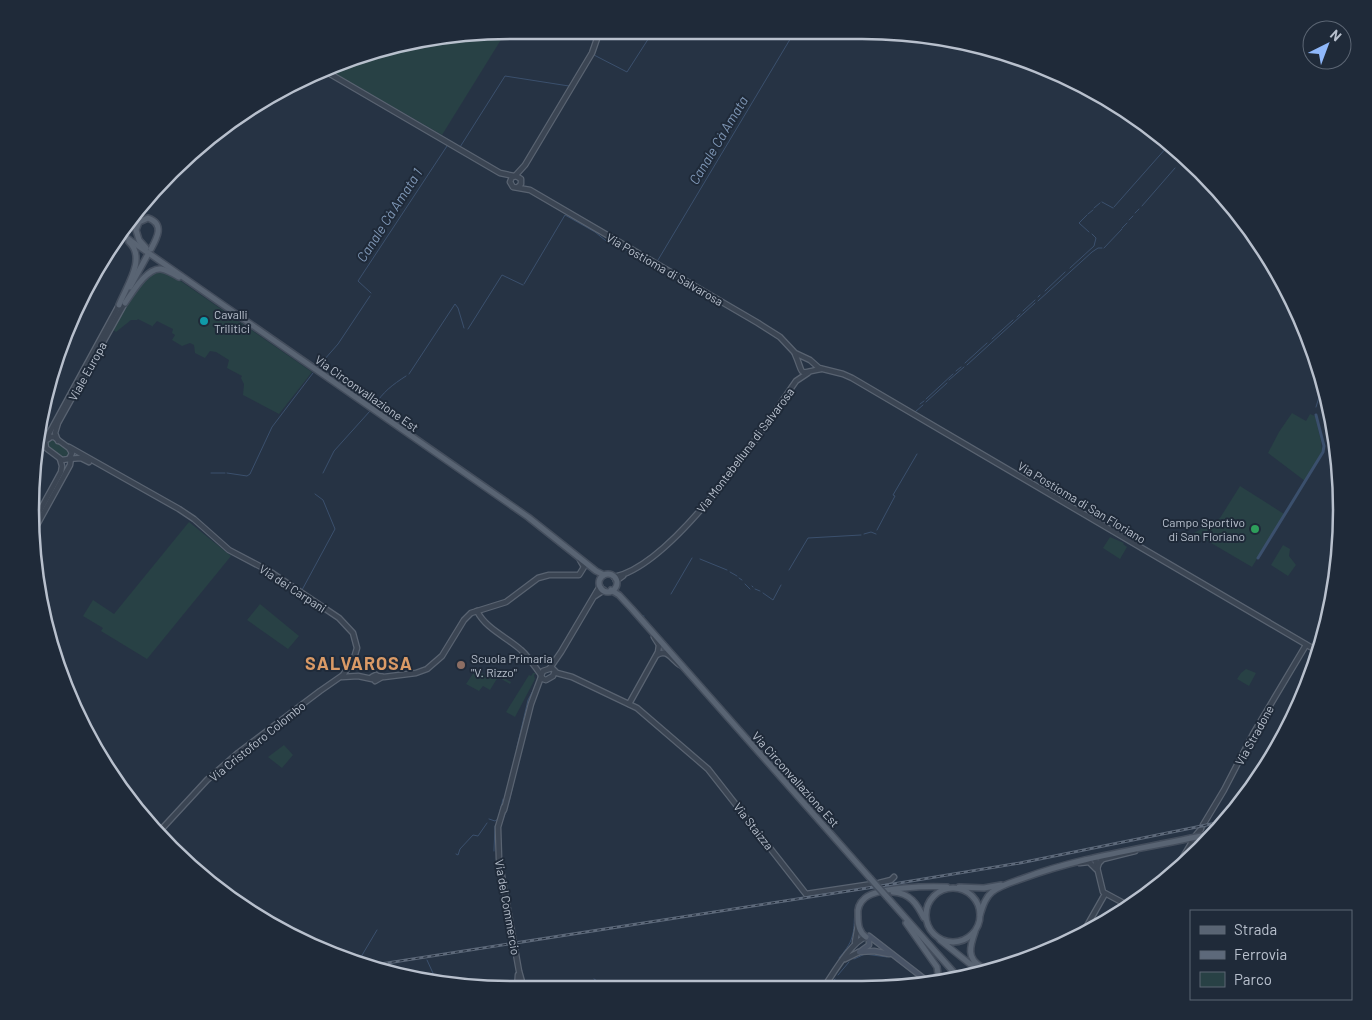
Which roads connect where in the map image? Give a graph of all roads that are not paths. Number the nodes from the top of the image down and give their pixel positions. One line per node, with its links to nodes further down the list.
1 (597, 39): 3 (street)
2 (332, 74): 4 (street)
3 (526, 165): 5 (street); 6 (street)
4 (500, 173): 5 (street); 7 (street)
5 (515, 176): 6 (street); 7 (street)
6 (521, 180): 8 (street); 9 (street, Via Postioma di Salvarosa)
7 (510, 182): 8 (street)
8 (518, 187): 9 (street, Via Postioma di Salvarosa)
9 (530, 190): 17 (street, Via Postioma di Salvarosa)
10 (140, 219): 14 (main road)
11 (125, 238): 14 (main road, Via Circonvallazione Est)
12 (125, 239): 16 (main road)
13 (148, 257): 16 (main road)
14 (180, 274): 15 (main road, Via Circonvallazione Est)
15 (206, 292): 16 (main road); 39 (main road, Via Circonvallazione Est)
16 (122, 304): 25 (street, Viale Europa); 29 (street, Viale Europa)
17 (795, 353): 18 (street, Via Postioma di Salvarosa); 20 (street, Via Postioma di Salvarosa)
18 (806, 359): 19 (street, Via Postioma di Salvarosa); 20 (street)
19 (812, 363): 21 (street, Via Postioma di Salvarosa); 22 (street)
20 (799, 366): 22 (street); 23 (street, Via Montebelluna di Salvarosa)
21 (823, 369): 22 (street, Via Postioma di Salvarosa); 24 (street, Via Postioma di Salvarosa)
22 (809, 373): 23 (street, Via Montebelluna di Salvarosa)
23 (796, 381): 41 (street, Via Montebelluna di Salvarosa)
24 (912, 413): 47 (street, Via Postioma di San Floriano)
25 (51, 428): 26 (street); 28 (street, Viale Europa)
26 (45, 435)
27 (45, 437): 28 (street)
28 (48, 437): 29 (street, Via dei Carpani); 30 (street, Viale Europa)
29 (58, 441): 31 (street, Via dei Carpani)
30 (45, 446): 32 (street)
31 (69, 447): 33 (street); 38 (street, Via dei Carpani)
32 (59, 458): 33 (street); 36 (street)
33 (70, 458): 34 (street); 35 (street)
34 (78, 458): 35 (street); 38 (street, Via dei Carpani)
35 (70, 465): 37 (street)
36 (39, 512)
37 (39, 521)
38 (200, 526): 53 (street, Via dei Carpani)
39 (577, 555): 40 (main road, Via Circonvallazione Est); 45 (street)
40 (602, 576): 41 (main road); 42 (main road)
41 (615, 581): 43 (main road); 44 (main road)
42 (602, 588): 43 (main road); 52 (street)
43 (611, 590): 44 (main road)
44 (619, 595): 46 (main road, Via Circonvallazione Est)
45 (477, 611): 51 (street); 53 (street)
46 (644, 622): 49 (street); 50 (main road, Via Circonvallazione Est)
47 (1306, 645): 48 (street, Via Postioma di San Floriano); 58 (street, Via Stradone)
48 (1312, 648)
49 (657, 655): 50 (street); 55 (street)
50 (684, 667): 68 (main road, Via Circonvallazione Est, bridge)
51 (535, 668): 52 (street, Via Staizza); 54 (street)
52 (553, 672): 54 (street); 54 (street); 55 (street, Via Staizza)
53 (347, 673): 56 (street, Via Cristoforo Colombo)
54 (542, 677): 83 (street, Via del Commercio)
55 (629, 704): 64 (street, Via Staizza)
56 (162, 828)
57 (1201, 837): 58 (main road)
58 (1195, 838): 59 (main road); 60 (street, Via Stradone)
59 (1136, 850): 61 (main road); 63 (street)
60 (1187, 850)
61 (1095, 858): 62 (main road); 63 (street)
62 (1054, 868): 63 (street); 65 (main road)
63 (1097, 870): 67 (street)
64 (894, 877)
65 (1006, 884): 66 (main road); 70 (main road)
66 (952, 888): 68 (main road); 70 (main road); 73 (main road)
67 (1105, 894): 69 (street); 71 (street)
68 (887, 896): 72 (main road); 73 (main road); 84 (main road, Via Circonvallazione Est); 85 (main road)
69 (1122, 903)
70 (980, 915): 74 (main road)
71 (1088, 923)
72 (858, 924): 76 (main road); 77 (street)
73 (927, 924): 75 (main road)
74 (976, 929): 75 (main road); 81 (main road)
75 (937, 936): 82 (main road)
76 (869, 938): 77 (street); 78 (main road); 79 (main road)
77 (853, 946): 80 (street)
78 (859, 952): 79 (main road); 80 (street)
79 (890, 953): 86 (main road)
80 (842, 962): 89 (street)
81 (979, 966)
82 (977, 967)
83 (519, 971): 87 (street, Via del Commercio); 88 (street, Via del Commercio)
84 (954, 972)
85 (937, 975)
86 (922, 977)
87 (518, 981)
88 (522, 981)
89 (828, 981)

